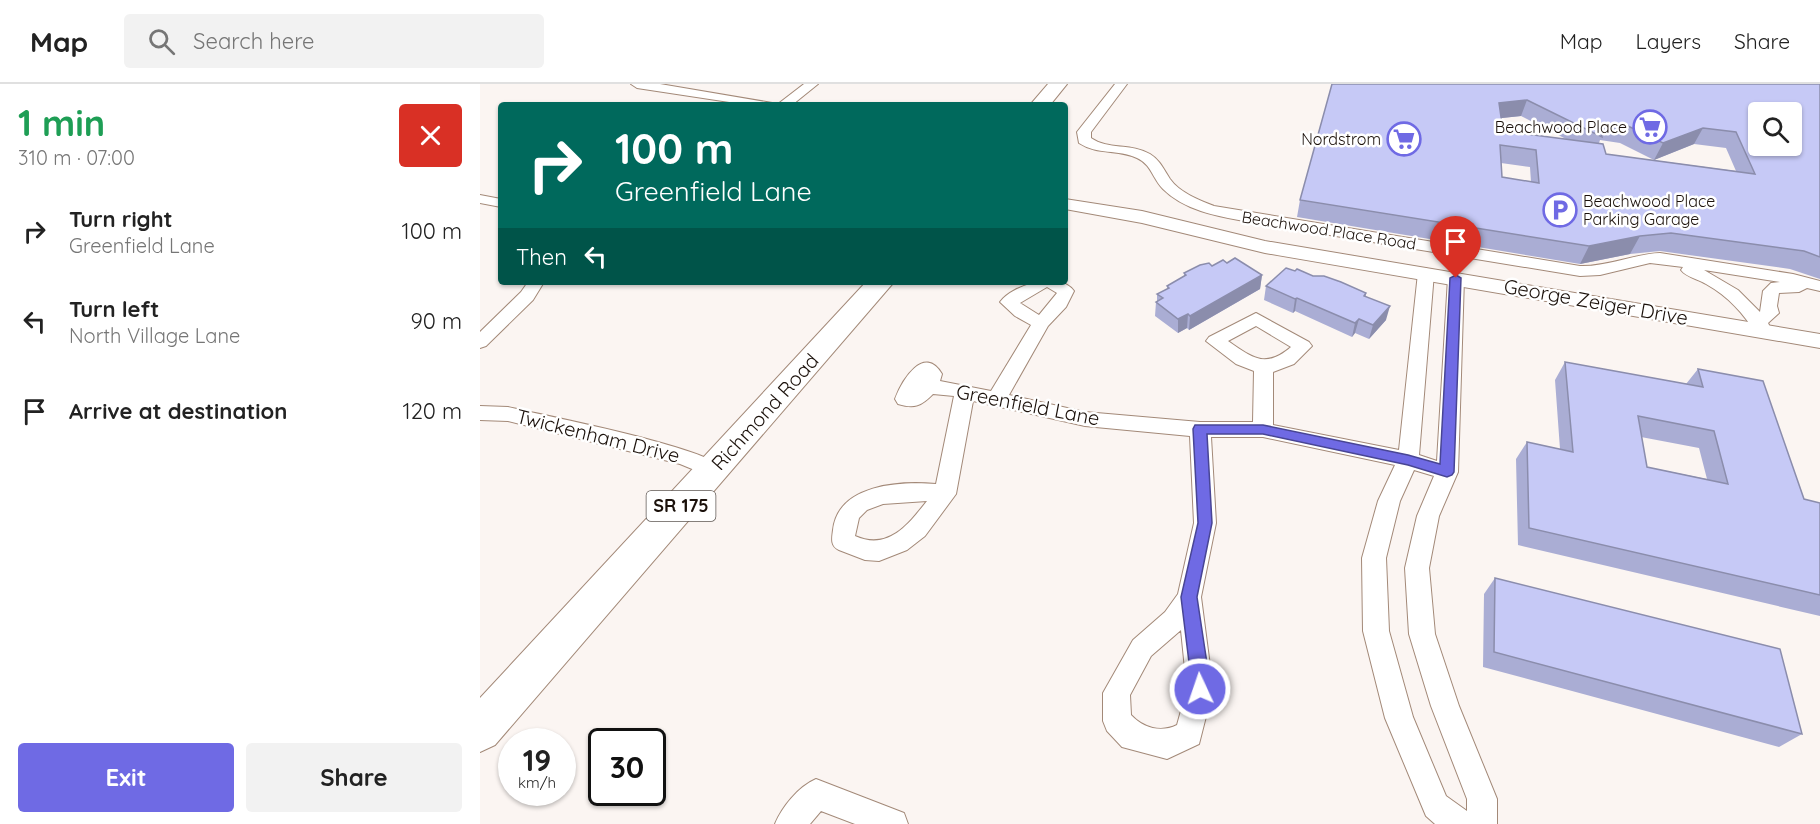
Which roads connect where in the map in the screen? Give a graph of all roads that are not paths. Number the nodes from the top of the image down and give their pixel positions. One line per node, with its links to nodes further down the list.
1 (638, 84): 5 (street)
2 (812, 84): 6 (street)
3 (1058, 84): 7 (main road)
4 (1121, 84): 13 (street, Beachwood Place Road)
5 (754, 102)
6 (788, 102)
7 (1043, 102)
8 (480, 199): 9 (street)
9 (498, 202)
10 (1068, 205): 12 (street, George Zeiger Drive)
11 (1068, 218): 12 (street, George Zeiger Drive)
12 (1265, 247): 15 (street, George Zeiger Drive)
13 (1623, 266): 14 (street, Beachwood Place Road); 22 (street)
14 (1742, 271): 21 (street, Beachwood Place Road); 22 (street); 24 (street); 25 (street)
15 (1426, 273): 16 (street, George Zeiger Drive); 36 (street)
16 (1456, 278): 25 (street, George Zeiger Drive); 38 (street)
17 (534, 285): 28 (street)
18 (878, 285): 37 (main road, Richmond Road / SR 175)
19 (1038, 285): 26 (street)
20 (1055, 285): 26 (street)
21 (1820, 286)
22 (1725, 290): 24 (street)
23 (1820, 291): 25 (street)
24 (1741, 303): 25 (street)
25 (1765, 318): 27 (street, George Zeiger Drive)
26 (1041, 323): 32 (street)
27 (1820, 341)
28 (480, 342)
29 (1264, 368): 35 (street)
30 (929, 387): 31 (street, Greenfield Lane)
31 (965, 392): 32 (street, Greenfield Lane); 39 (street)
32 (996, 400): 34 (street, Greenfield Lane)
33 (480, 413): 37 (street, Twickenham Drive)
34 (1200, 429): 35 (street, Greenfield Lane); 40 (street)
35 (1263, 430): 36 (street, Greenfield Lane)
36 (1408, 460): 38 (street, Greenfield Lane); 44 (street)
37 (714, 470): 41 (main road, Richmond Road / SR 175)
38 (1447, 472): 45 (street)
39 (945, 494)
40 (1189, 597): 40 (street)
41 (480, 730)
42 (790, 824): 43 (street)
43 (893, 824)
44 (1460, 824)
45 (1482, 824)

